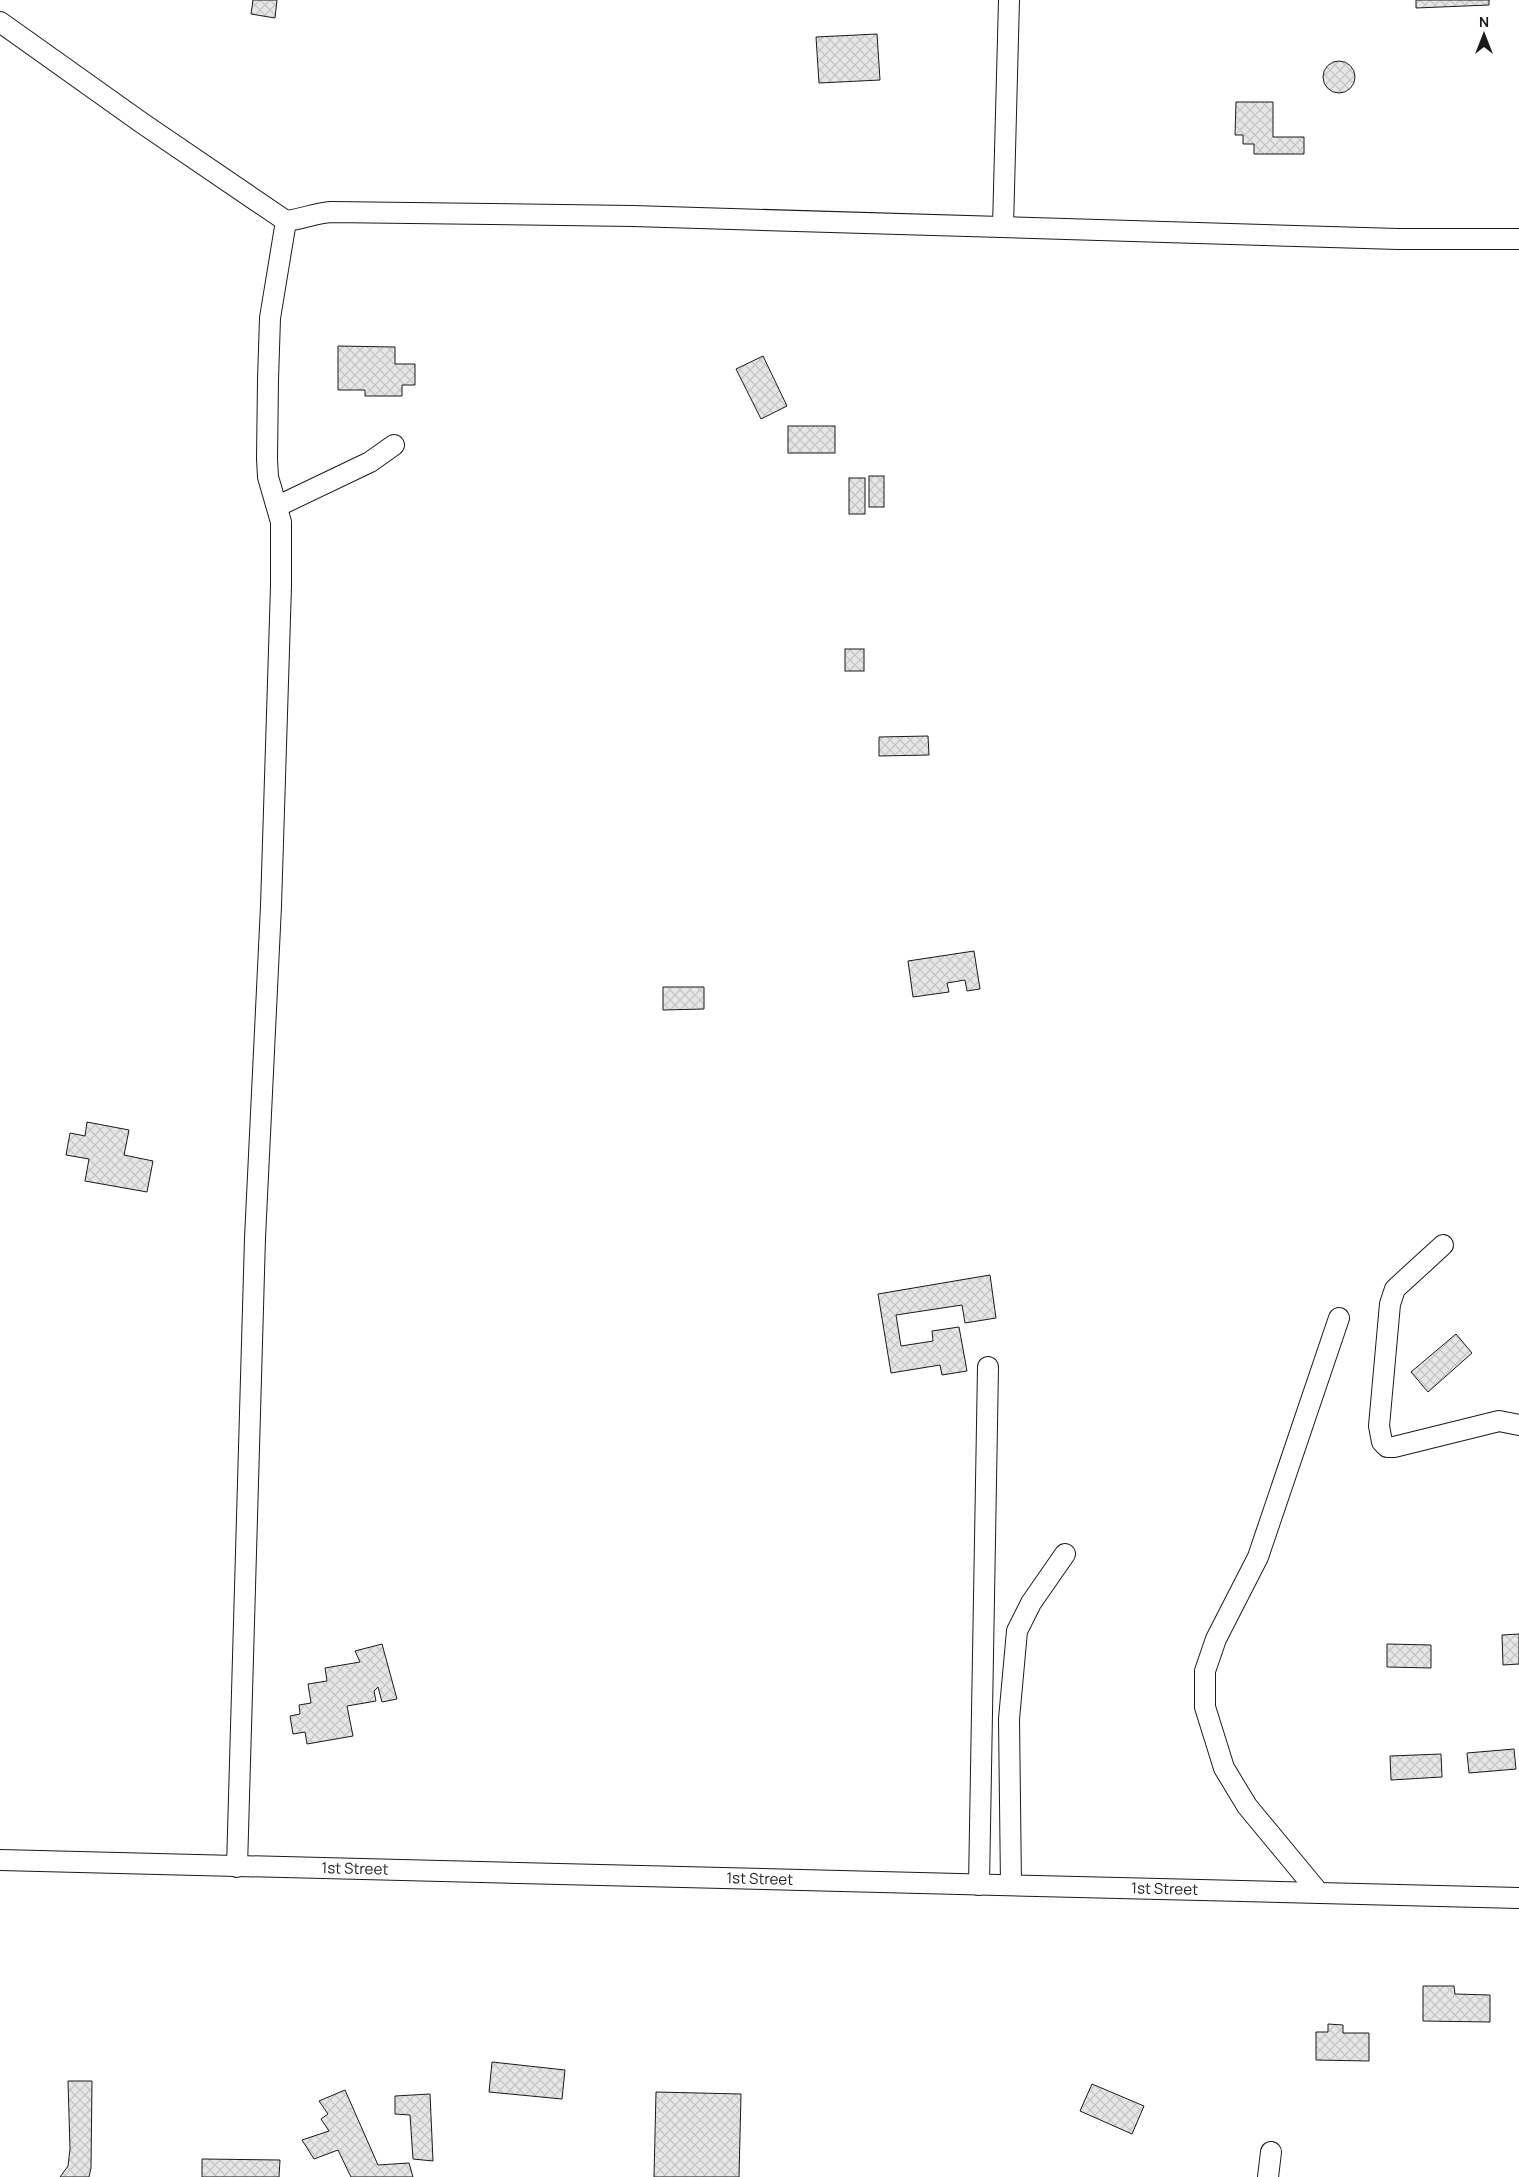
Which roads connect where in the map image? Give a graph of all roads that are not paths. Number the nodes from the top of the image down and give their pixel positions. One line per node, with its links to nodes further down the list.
1 (1009, 0): 4 (street)
2 (0, 22): 3 (street)
3 (286, 221): 4 (street); 7 (street)
4 (1003, 227): 5 (street)
5 (1519, 239)
6 (394, 445): 7 (street)
7 (278, 506): 14 (street)
8 (1443, 1245): 11 (street)
9 (1339, 1318): 17 (street)
10 (988, 1367): 15 (street)
11 (1519, 1425)
12 (1065, 1554): 16 (street)
13 (0, 1860): 14 (street, 1st Street)
14 (237, 1867): 15 (street, 1st Street)
15 (979, 1885): 16 (street, 1st Street)
16 (1011, 1885): 17 (street, 1st Street)
17 (1319, 1893): 18 (street, 1st Street)
18 (1519, 1898)
19 (1271, 2152): 20 (street)
20 (1268, 2177)

